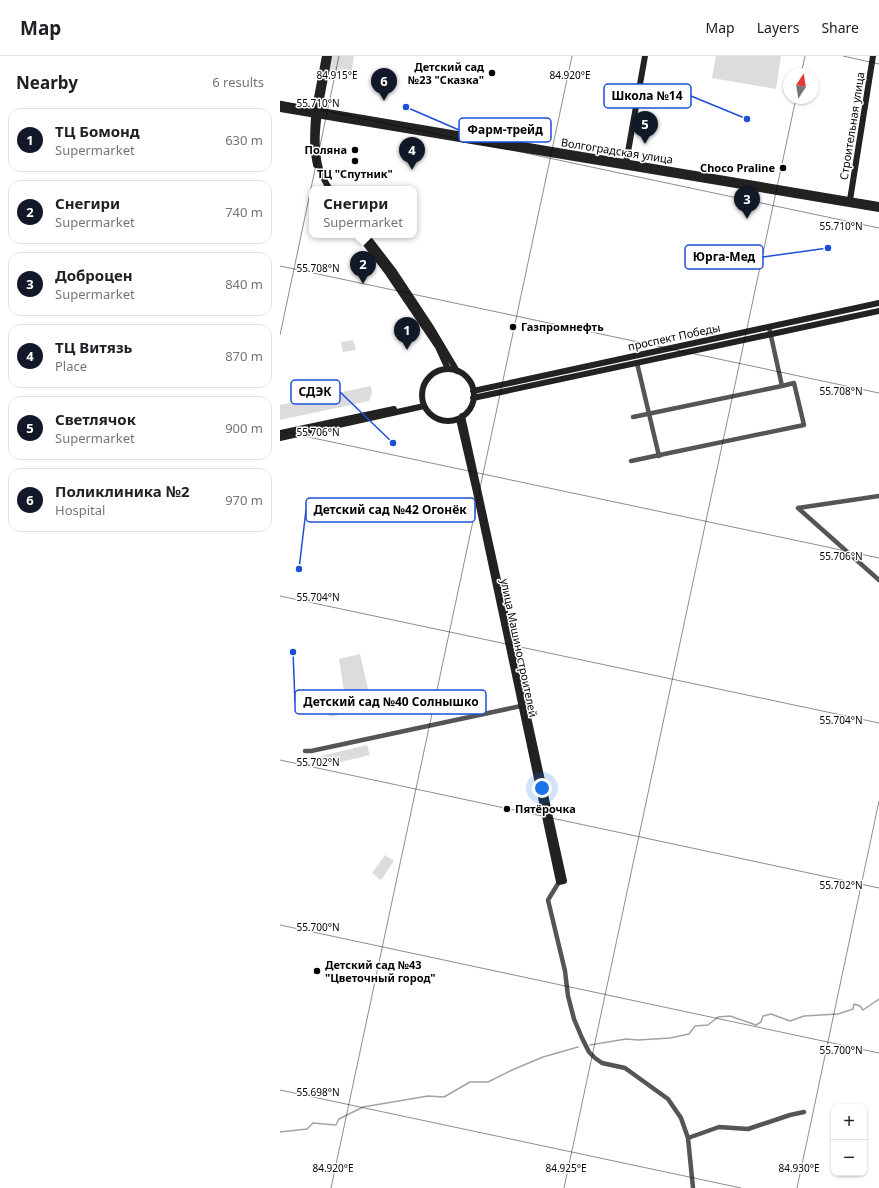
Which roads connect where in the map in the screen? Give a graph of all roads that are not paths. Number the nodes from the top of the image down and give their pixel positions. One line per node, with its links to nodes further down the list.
1 (324, 56): 7 (main road)
2 (329, 56): 7 (main road)
3 (645, 56): 8 (main road)
4 (874, 56): 11 (main road, Строительная улица)
5 (280, 104): 7 (main road, Волгоградская улица)
6 (280, 110): 7 (main road)
7 (317, 113): 8 (main road, Волгоградская улица); 9 (main road); 10 (main road); 13 (main road)
8 (623, 162): 11 (main road, Волгоградская улица)
9 (324, 186)
10 (328, 186)
11 (850, 200): 12 (main road, Волгоградская улица)
12 (879, 205)
13 (879, 209)
14 (361, 238): 21 (main road)
15 (368, 238): 22 (main road)
16 (879, 303): 18 (main road, проспект Победы)
17 (879, 311): 19 (main road)
18 (769, 327): 19 (street); 24 (main road, проспект Победы)
19 (771, 334): 20 (main road); 23 (street)
20 (637, 363): 25 (main road); 27 (street)
21 (448, 369): 22 (main road); 26 (main road)
22 (457, 371): 24 (main road)
23 (782, 386): 27 (street); 32 (street)
24 (473, 391): 25 (main road)
25 (474, 398): 28 (main road)
26 (424, 405): 28 (main road); 30 (main road); 31 (main road)
27 (649, 414): 29 (street); 32 (street)
28 (461, 417): 36 (main road, улица Машиностроителей); 38 (main road)
29 (633, 418)
30 (280, 433)
31 (280, 438)
32 (659, 456): 33 (street)
33 (632, 462)
34 (879, 496): 35 (street)
35 (879, 580)
36 (521, 706): 37 (street); 38 (main road, улица Машиностроителей)
37 (305, 751)
38 (559, 882): 40 (street)
39 (804, 1112): 40 (street)
40 (688, 1138): 41 (street)
41 (693, 1188)

